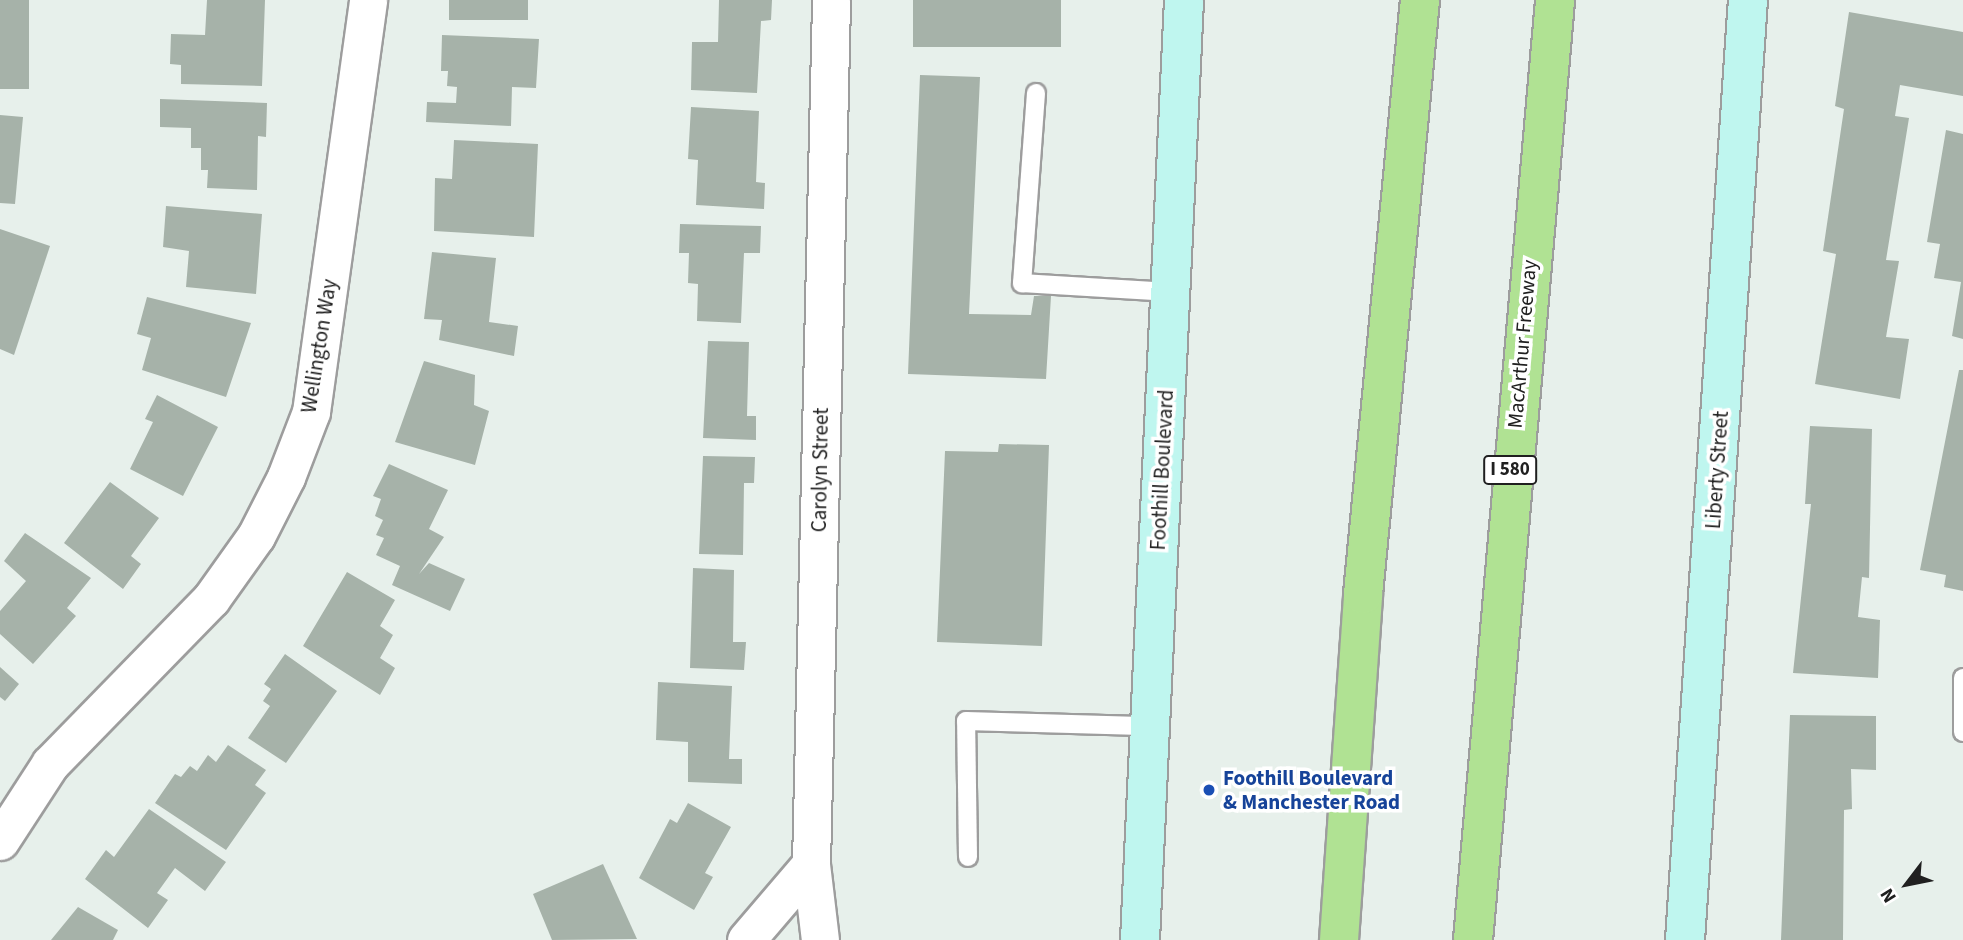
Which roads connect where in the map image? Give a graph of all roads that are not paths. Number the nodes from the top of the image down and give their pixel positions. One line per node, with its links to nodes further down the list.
1 (368, 0): 12 (street, Wellington Way)
2 (831, 0): 14 (street, Carolyn Street)
3 (1184, 0): 8 (main road, Foothill Boulevard)
4 (1420, 0): 18 (highway)
5 (1555, 0): 19 (highway, MacArthur Freeway / I 580)
6 (1748, 0): 20 (main road, Liberty Street)
7 (1035, 93): 8 (lane)
8 (1170, 292): 10 (main road, Foothill Boulevard)
9 (1963, 678): 11 (lane)
10 (1150, 726): 13 (lane); 17 (main road, Foothill Boulevard)
11 (1963, 732)
12 (0, 841)
13 (968, 857)
14 (811, 864): 15 (street); 16 (street, Carolyn Street)
15 (747, 940)
16 (820, 940)
17 (1140, 940)
18 (1339, 940)
19 (1473, 940)
20 (1685, 940)

